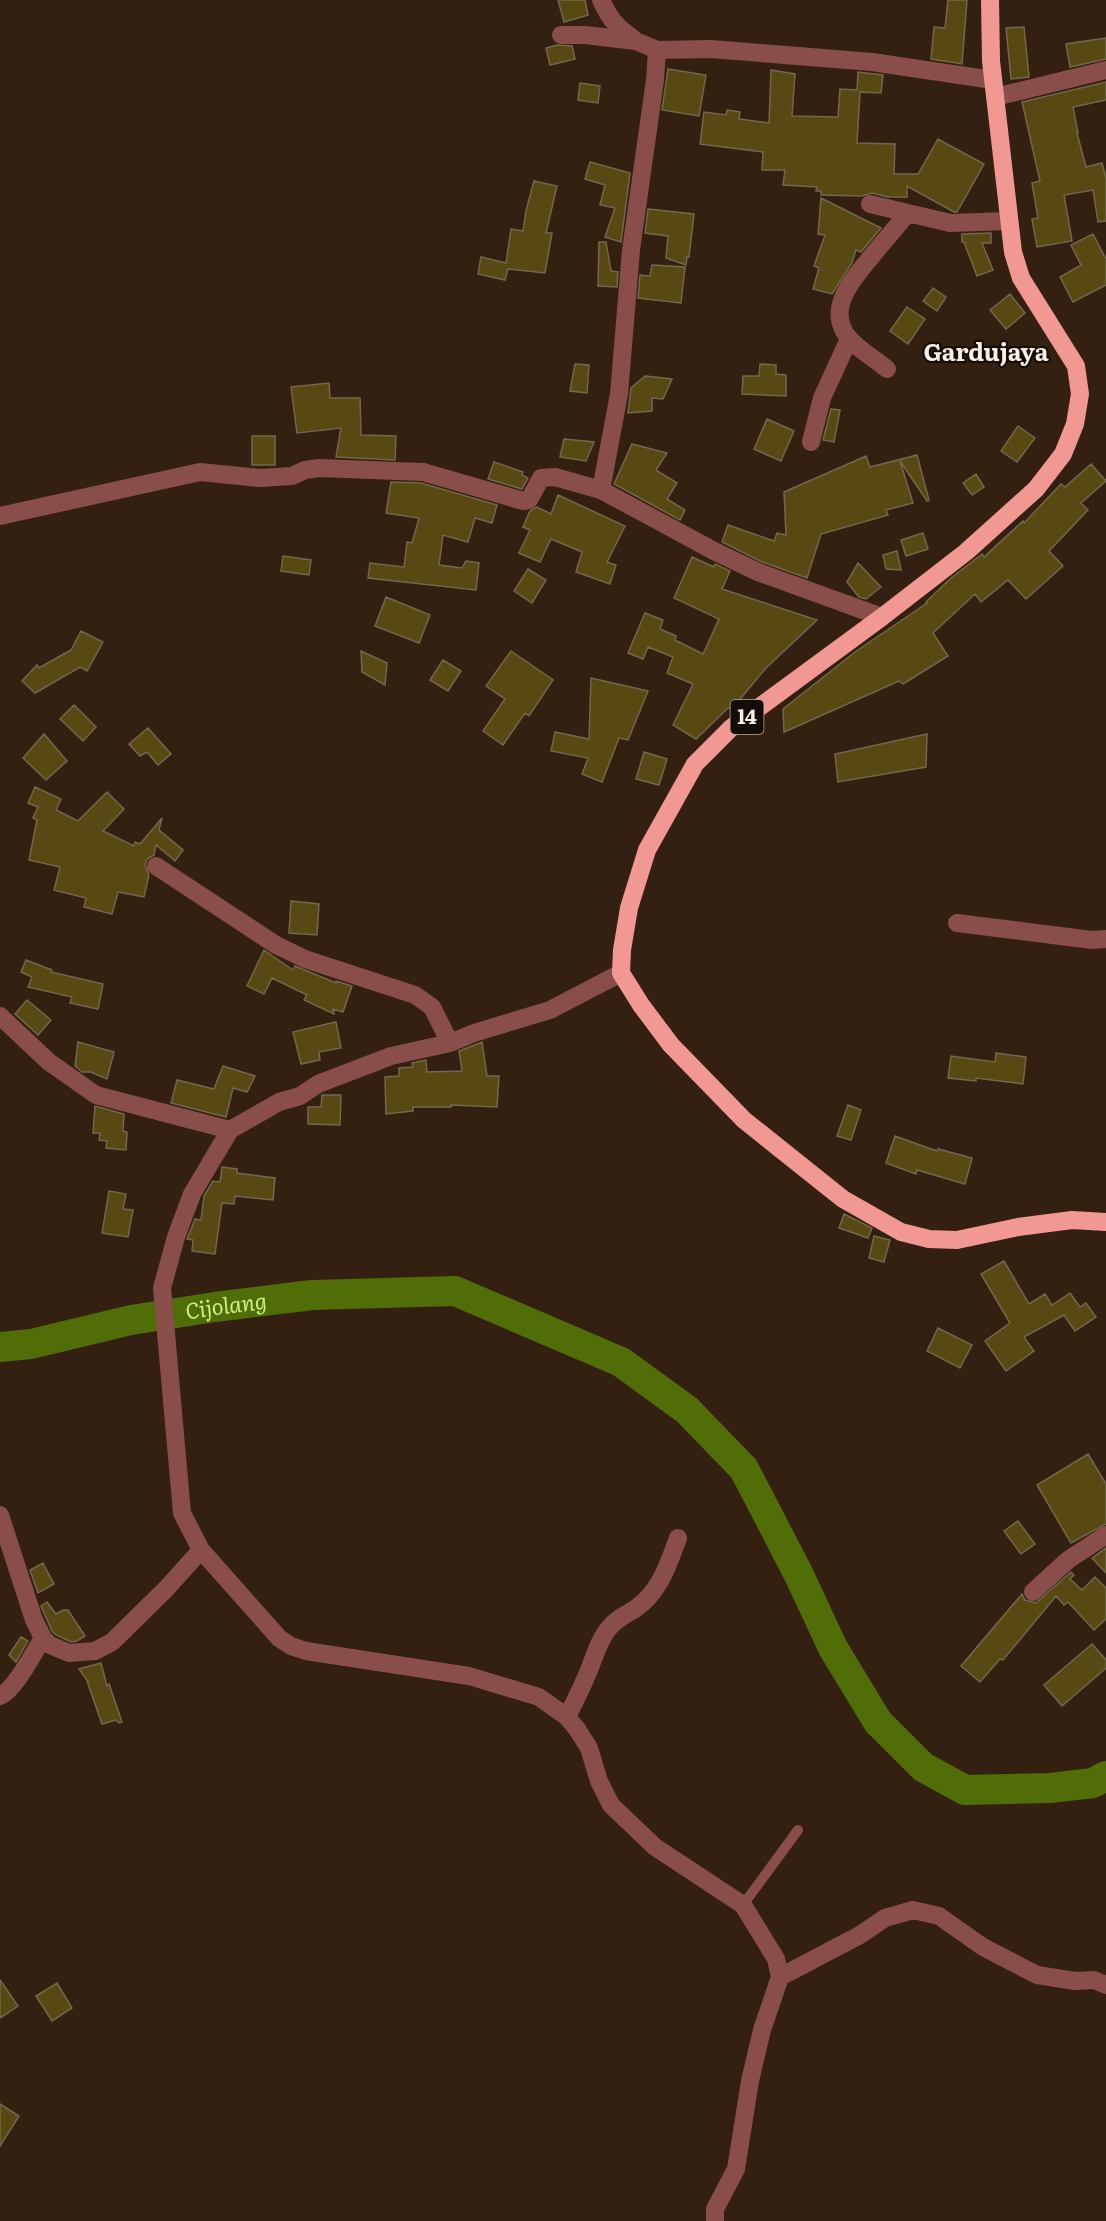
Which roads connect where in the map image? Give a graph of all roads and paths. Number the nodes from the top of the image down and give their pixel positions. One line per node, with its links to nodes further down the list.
1 (601, 0): 4 (street)
2 (990, 0): 7 (highway, 14)
3 (561, 34): 4 (street)
4 (636, 41): 5 (street)
5 (657, 50): 7 (street); 14 (street)
6 (1106, 70): 7 (street)
7 (994, 88): 10 (highway, 14)
8 (870, 204): 9 (street)
9 (908, 213): 10 (street); 11 (street)
10 (1009, 221): 16 (highway, 14)
11 (849, 339): 12 (street); 13 (street)
12 (888, 369)
13 (811, 442)
14 (602, 490): 15 (street); 16 (street)
15 (0, 516)
16 (882, 617): 20 (highway, 14)
17 (156, 866): 22 (street)
18 (957, 923): 19 (street)
19 (1106, 939)
20 (621, 973): 22 (street); 24 (highway)
21 (0, 1016): 23 (street)
22 (450, 1043): 23 (street)
23 (230, 1130): 28 (street)
24 (1106, 1222)
25 (0, 1515): 30 (street)
26 (1106, 1535): 29 (street)
27 (678, 1538): 32 (street)
28 (201, 1550): 30 (street); 32 (street)
29 (1033, 1592)
30 (43, 1638): 31 (street)
31 (0, 1696)
32 (567, 1717): 34 (street)
33 (798, 1830): 34 (lane)
34 (743, 1905): 35 (street)
35 (780, 1977): 36 (street); 37 (street)
36 (1106, 1985)
37 (715, 2221)

